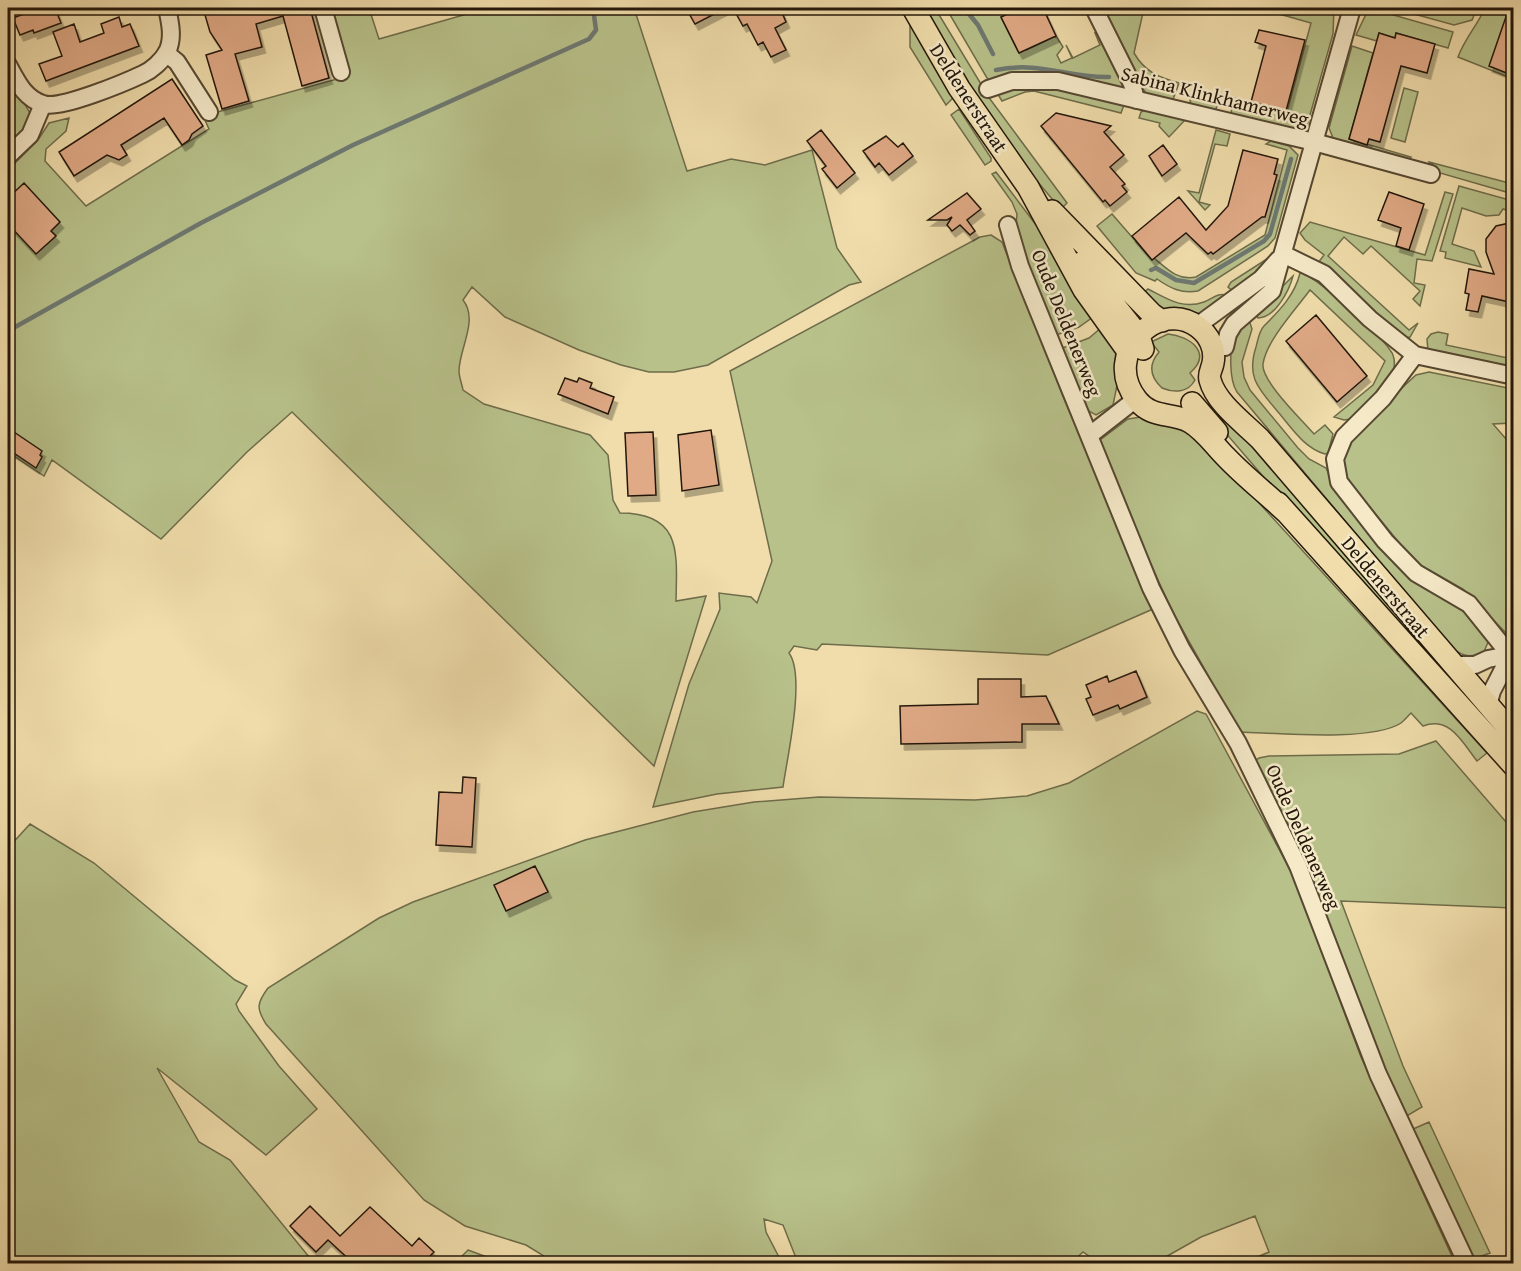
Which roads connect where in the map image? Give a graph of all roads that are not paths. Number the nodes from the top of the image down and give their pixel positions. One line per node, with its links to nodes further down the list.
1 (167, 8): 6 (street)
2 (323, 8): 8 (street)
3 (914, 8): 16 (main road, Deldenerstraat)
4 (1094, 8): 10 (street)
5 (1352, 8): 13 (street)
6 (166, 53): 11 (street); 12 (street)
7 (8, 65): 11 (street)
8 (341, 72)
9 (988, 89): 10 (street, Sabina Klinkhamerweg)
10 (1136, 100): 13 (street, Sabina Klinkhamerweg)
11 (43, 104): 14 (street)
12 (209, 112)
13 (1314, 142): 15 (street, Sabina Klinkhamerweg); 18 (street)
14 (8, 156)
15 (1431, 174)
16 (1029, 187): 19 (main road, Deldenerstraat); 21 (main road, Deldenerstraat)
17 (1008, 225): 28 (street, Oude Deldenerweg)
18 (1283, 254): 20 (street); 22 (street); 23 (street)
19 (1162, 321): 20 (main road); 21 (main road)
20 (1197, 326): 25 (main road)
21 (1133, 343): 26 (main road)
22 (1225, 347): 25 (main road)
23 (1414, 355): 24 (street); 29 (street)
24 (1514, 376)
25 (1217, 383): 27 (main road); 30 (main road, Deldenerstraat)
26 (1143, 398): 27 (main road); 28 (street, Oude Deldenerweg)
27 (1189, 412): 33 (main road, Deldenerstraat)
28 (1090, 435): 34 (street, Oude Deldenerweg)
29 (1512, 657): 30 (street); 31 (street)
30 (1451, 665): 31 (main road, Deldenerstraat)
31 (1488, 706): 32 (main road, Deldenerstraat)
32 (1514, 735)
33 (1514, 766)
34 (1467, 1263)

